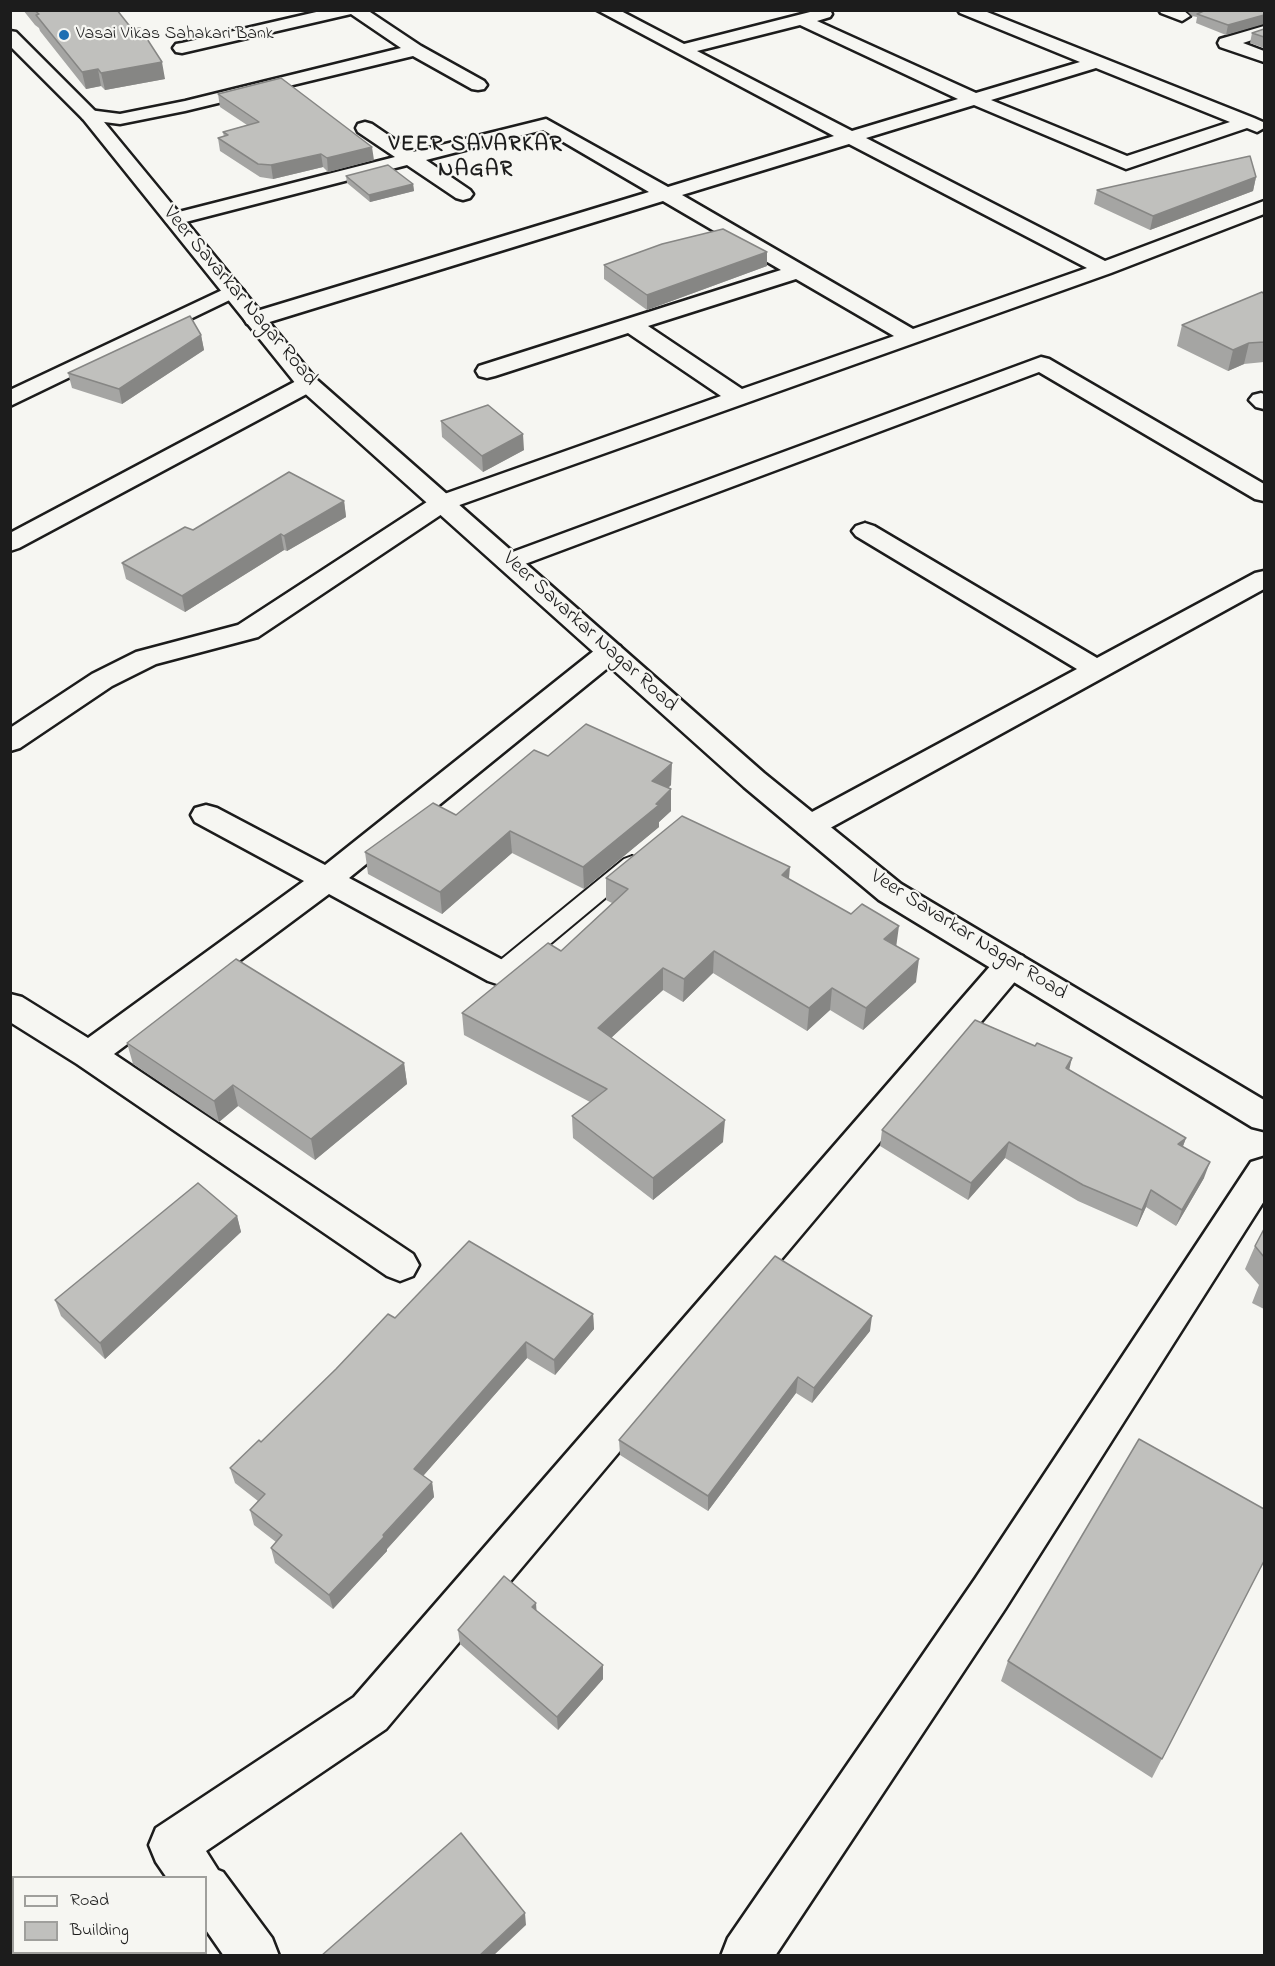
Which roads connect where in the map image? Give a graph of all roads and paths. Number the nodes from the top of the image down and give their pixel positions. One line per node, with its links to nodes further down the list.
1 (349, 10): 9 (street)
2 (355, 10): 10 (street)
3 (604, 10): 11 (street)
4 (837, 10): 6 (street)
5 (966, 10): 13 (street)
6 (802, 20): 11 (street); 15 (street)
7 (1264, 31): 12 (street)
8 (10, 36): 16 (street, Veer Savarkar Nagar Road)
9 (182, 48)
10 (415, 50): 14 (street); 16 (street)
11 (682, 50): 19 (street)
12 (1264, 57)
13 (1097, 62): 15 (street); 17 (street)
14 (478, 85)
15 (976, 99): 17 (street); 19 (street)
16 (89, 115): 24 (street, Veer Savarkar Nagar Road)
17 (1256, 126)
18 (365, 128): 20 (street)
19 (850, 137): 22 (street); 25 (street)
20 (410, 158): 21 (street); 22 (street); 24 (street)
21 (463, 194)
22 (666, 194): 26 (street); 28 (street)
23 (1264, 207): 25 (street)
24 (174, 219): 27 (street, Veer Savarkar Nagar Road)
25 (1104, 269): 30 (street)
26 (798, 271): 29 (street); 30 (street)
27 (233, 291): 28 (street, Veer Savarkar Nagar Road); 34 (street)
28 (255, 319): 32 (street, Veer Savarkar Nagar Road)
29 (631, 325): 31 (street); 33 (street)
30 (911, 337): 33 (street)
31 (487, 371)
32 (308, 384): 36 (street, Veer Savarkar Nagar Road); 38 (street)
33 (739, 398): 36 (street)
34 (10, 399)
35 (1264, 494): 39 (street)
36 (442, 503): 39 (street, Veer Savarkar Nagar Road); 43 (street)
37 (865, 531): 42 (street)
38 (10, 543)
39 (508, 562): 41 (street, Veer Savarkar Nagar Road)
40 (1264, 579): 42 (street)
41 (610, 652): 45 (street, Veer Savarkar Nagar Road); 47 (street)
42 (1097, 670): 45 (street)
43 (10, 742)
44 (207, 815): 47 (street)
45 (810, 826): 48 (street, Veer Savarkar Nagar Road)
46 (644, 854): 49 (lane)
47 (327, 880): 49 (street); 51 (street)
48 (1011, 964): 52 (street, Veer Savarkar Nagar Road); 55 (street)
49 (500, 973)
50 (10, 1006): 51 (street)
51 (89, 1055): 54 (street)
52 (1264, 1117)
53 (1264, 1172): 58 (street)
54 (400, 1265)
55 (196, 1876)
56 (207, 1890): 57 (street)
57 (254, 1956)
58 (746, 1956)

